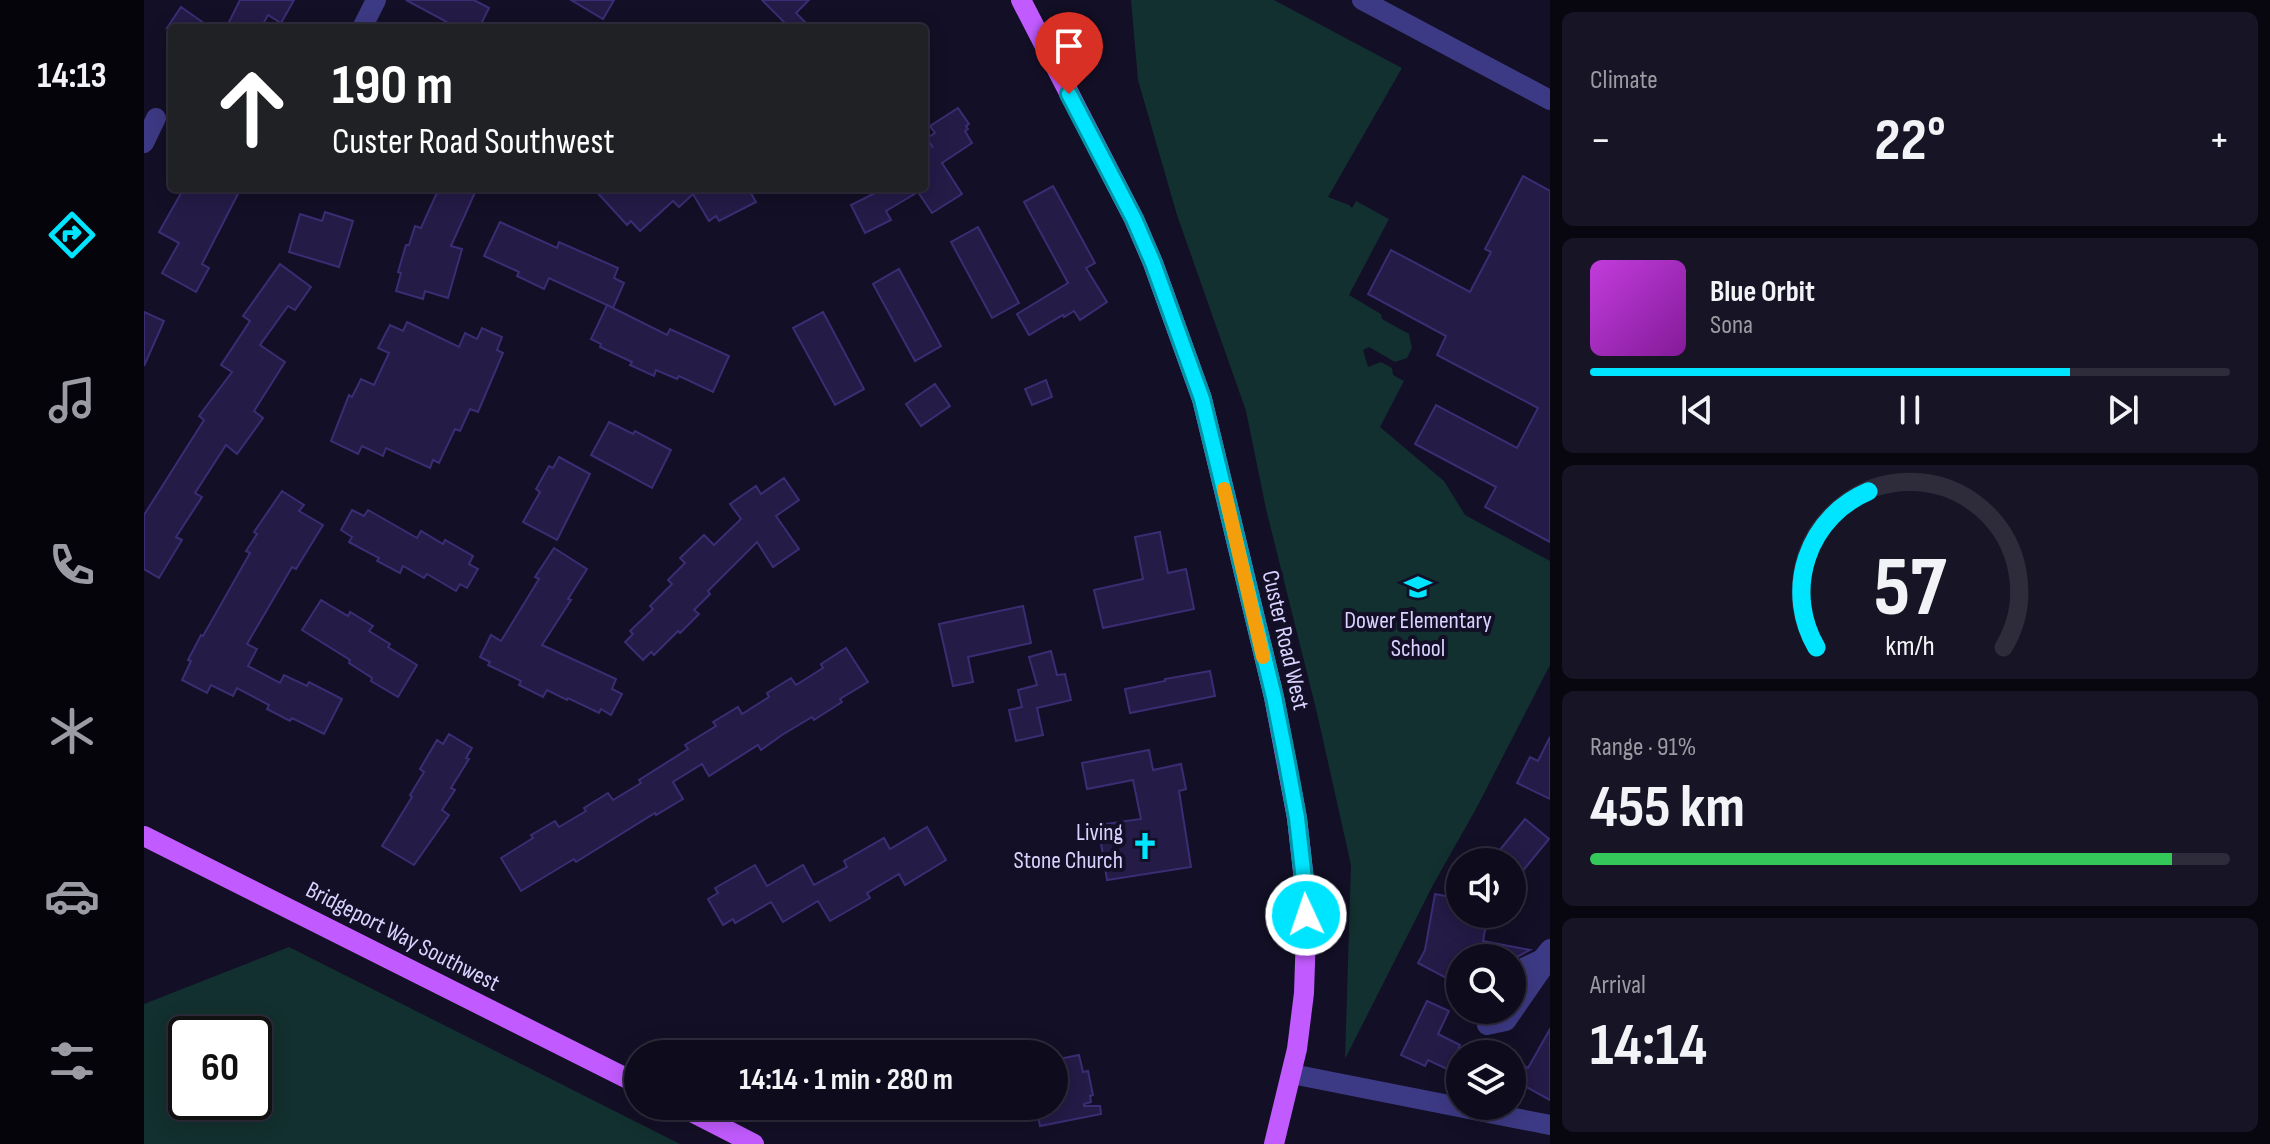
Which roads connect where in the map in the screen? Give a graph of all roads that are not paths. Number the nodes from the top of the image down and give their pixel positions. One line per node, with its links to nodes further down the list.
1 (376, 0): 4 (street)
2 (1021, 0): 12 (main road, Custer Road West)
3 (1362, 0): 5 (street)
4 (364, 24)
5 (1550, 100)
6 (156, 118): 7 (street)
7 (144, 143)
8 (144, 836): 13 (main road, Bridgeport Way Southwest)
9 (1546, 954): 10 (street); 11 (street)
10 (1526, 966)
11 (1526, 992)
12 (1292, 1074): 15 (street); 17 (main road, Custer Road West)
13 (624, 1077)
14 (707, 1120): 16 (main road)
15 (1550, 1125)
16 (754, 1144)
17 (1274, 1144)

